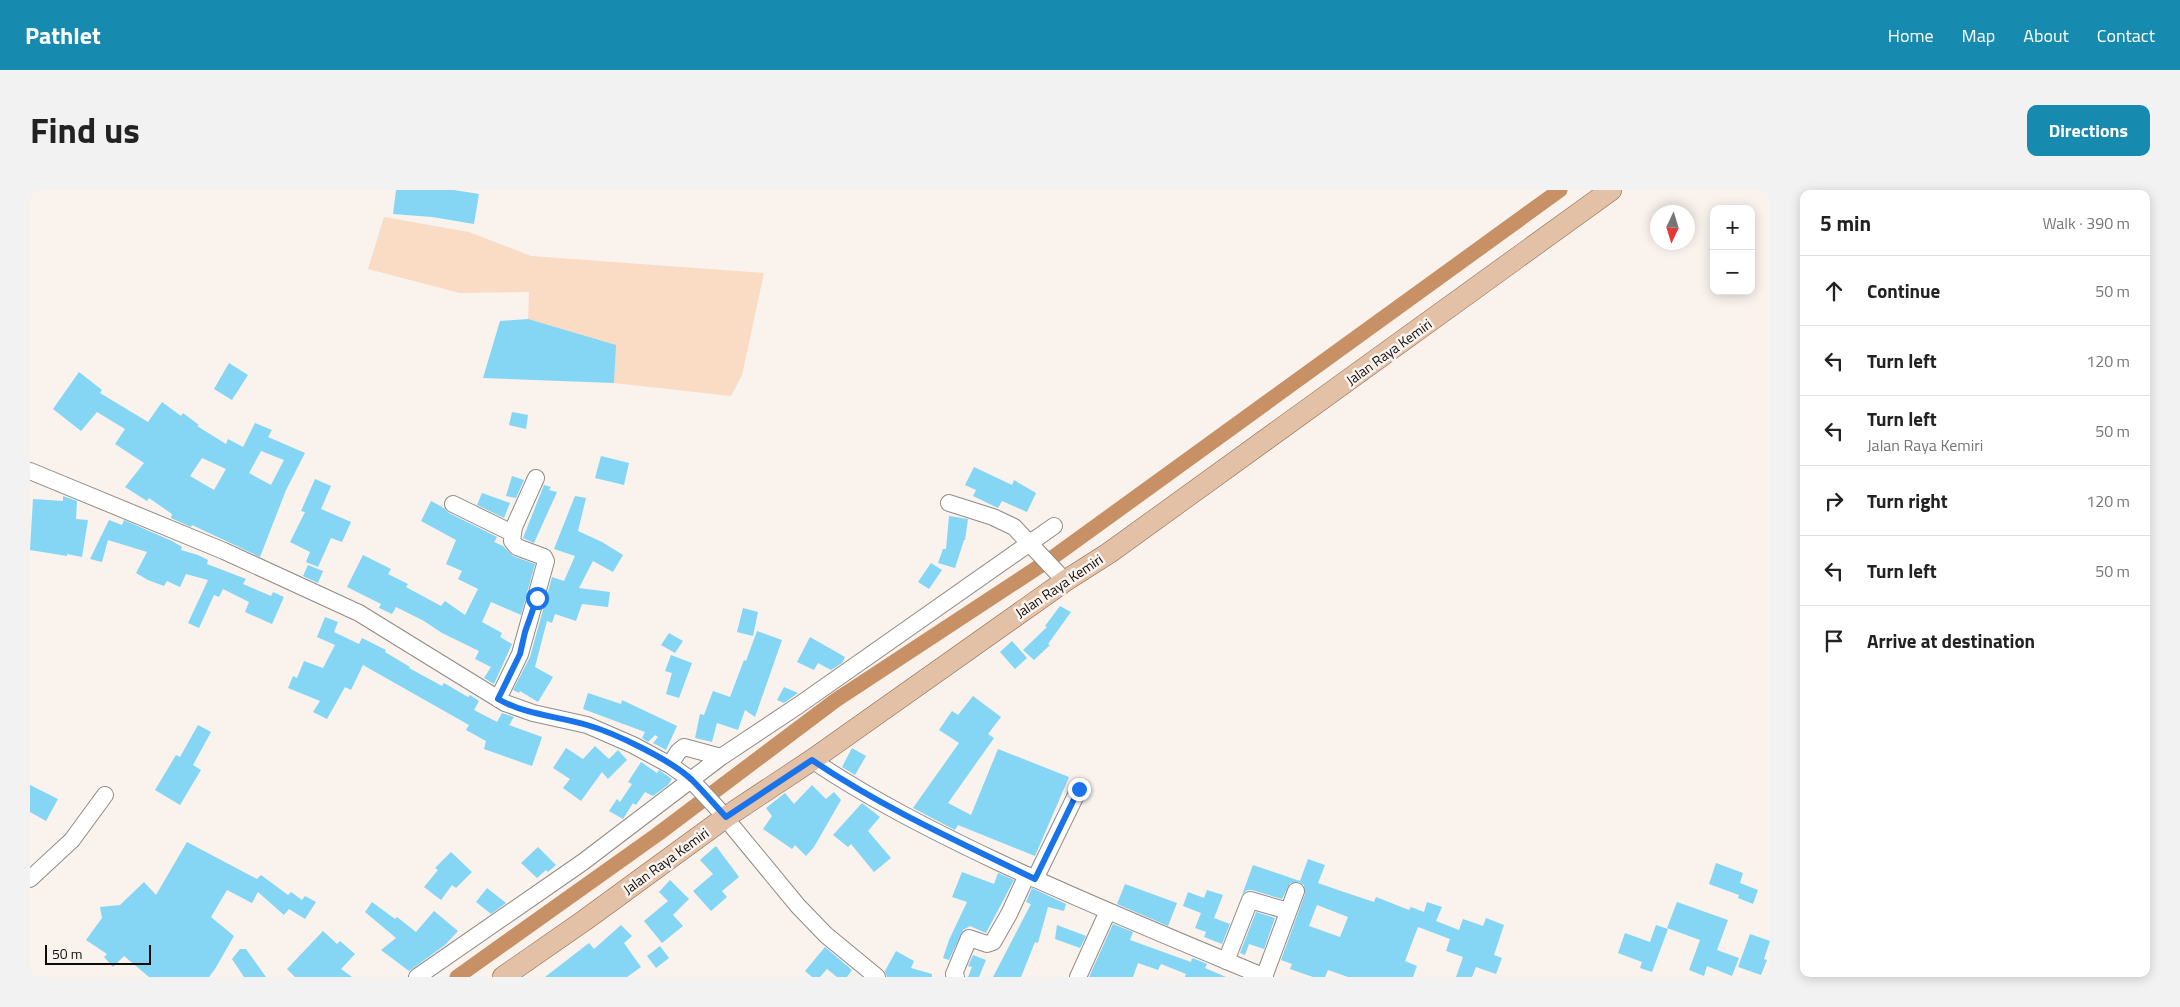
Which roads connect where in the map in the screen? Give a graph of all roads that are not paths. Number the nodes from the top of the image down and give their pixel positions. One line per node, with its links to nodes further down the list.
1 (1611, 190): 9 (main road, Jalan Raya Kemiri)
2 (30, 471): 10 (street)
3 (536, 478): 7 (street)
4 (949, 503): 8 (street)
5 (453, 504): 7 (street)
6 (1054, 526): 8 (street)
7 (512, 533): 10 (street)
8 (1031, 544): 9 (street); 11 (street)
9 (1063, 578): 12 (main road, Jalan Raya Kemiri)
10 (498, 699): 13 (street)
11 (722, 757): 13 (street); 14 (street)
12 (812, 760): 17 (main road, Jalan Raya Kemiri); 18 (street)
13 (670, 765): 14 (street)
14 (693, 782): 17 (street); 24 (street)
15 (1079, 789): 18 (street)
16 (105, 795): 19 (street)
17 (722, 813): 25 (main road, Jalan Raya Kemiri); 26 (street)
18 (1031, 877): 21 (street); 27 (street)
19 (30, 879)
20 (1296, 891): 22 (street)
21 (1108, 911): 23 (street); 28 (street)
22 (1288, 911): 23 (street); 29 (street)
23 (1226, 961): 29 (street)
24 (417, 977)
25 (503, 977)
26 (877, 977)
27 (956, 977)
28 (1078, 977)
29 (1265, 977)

